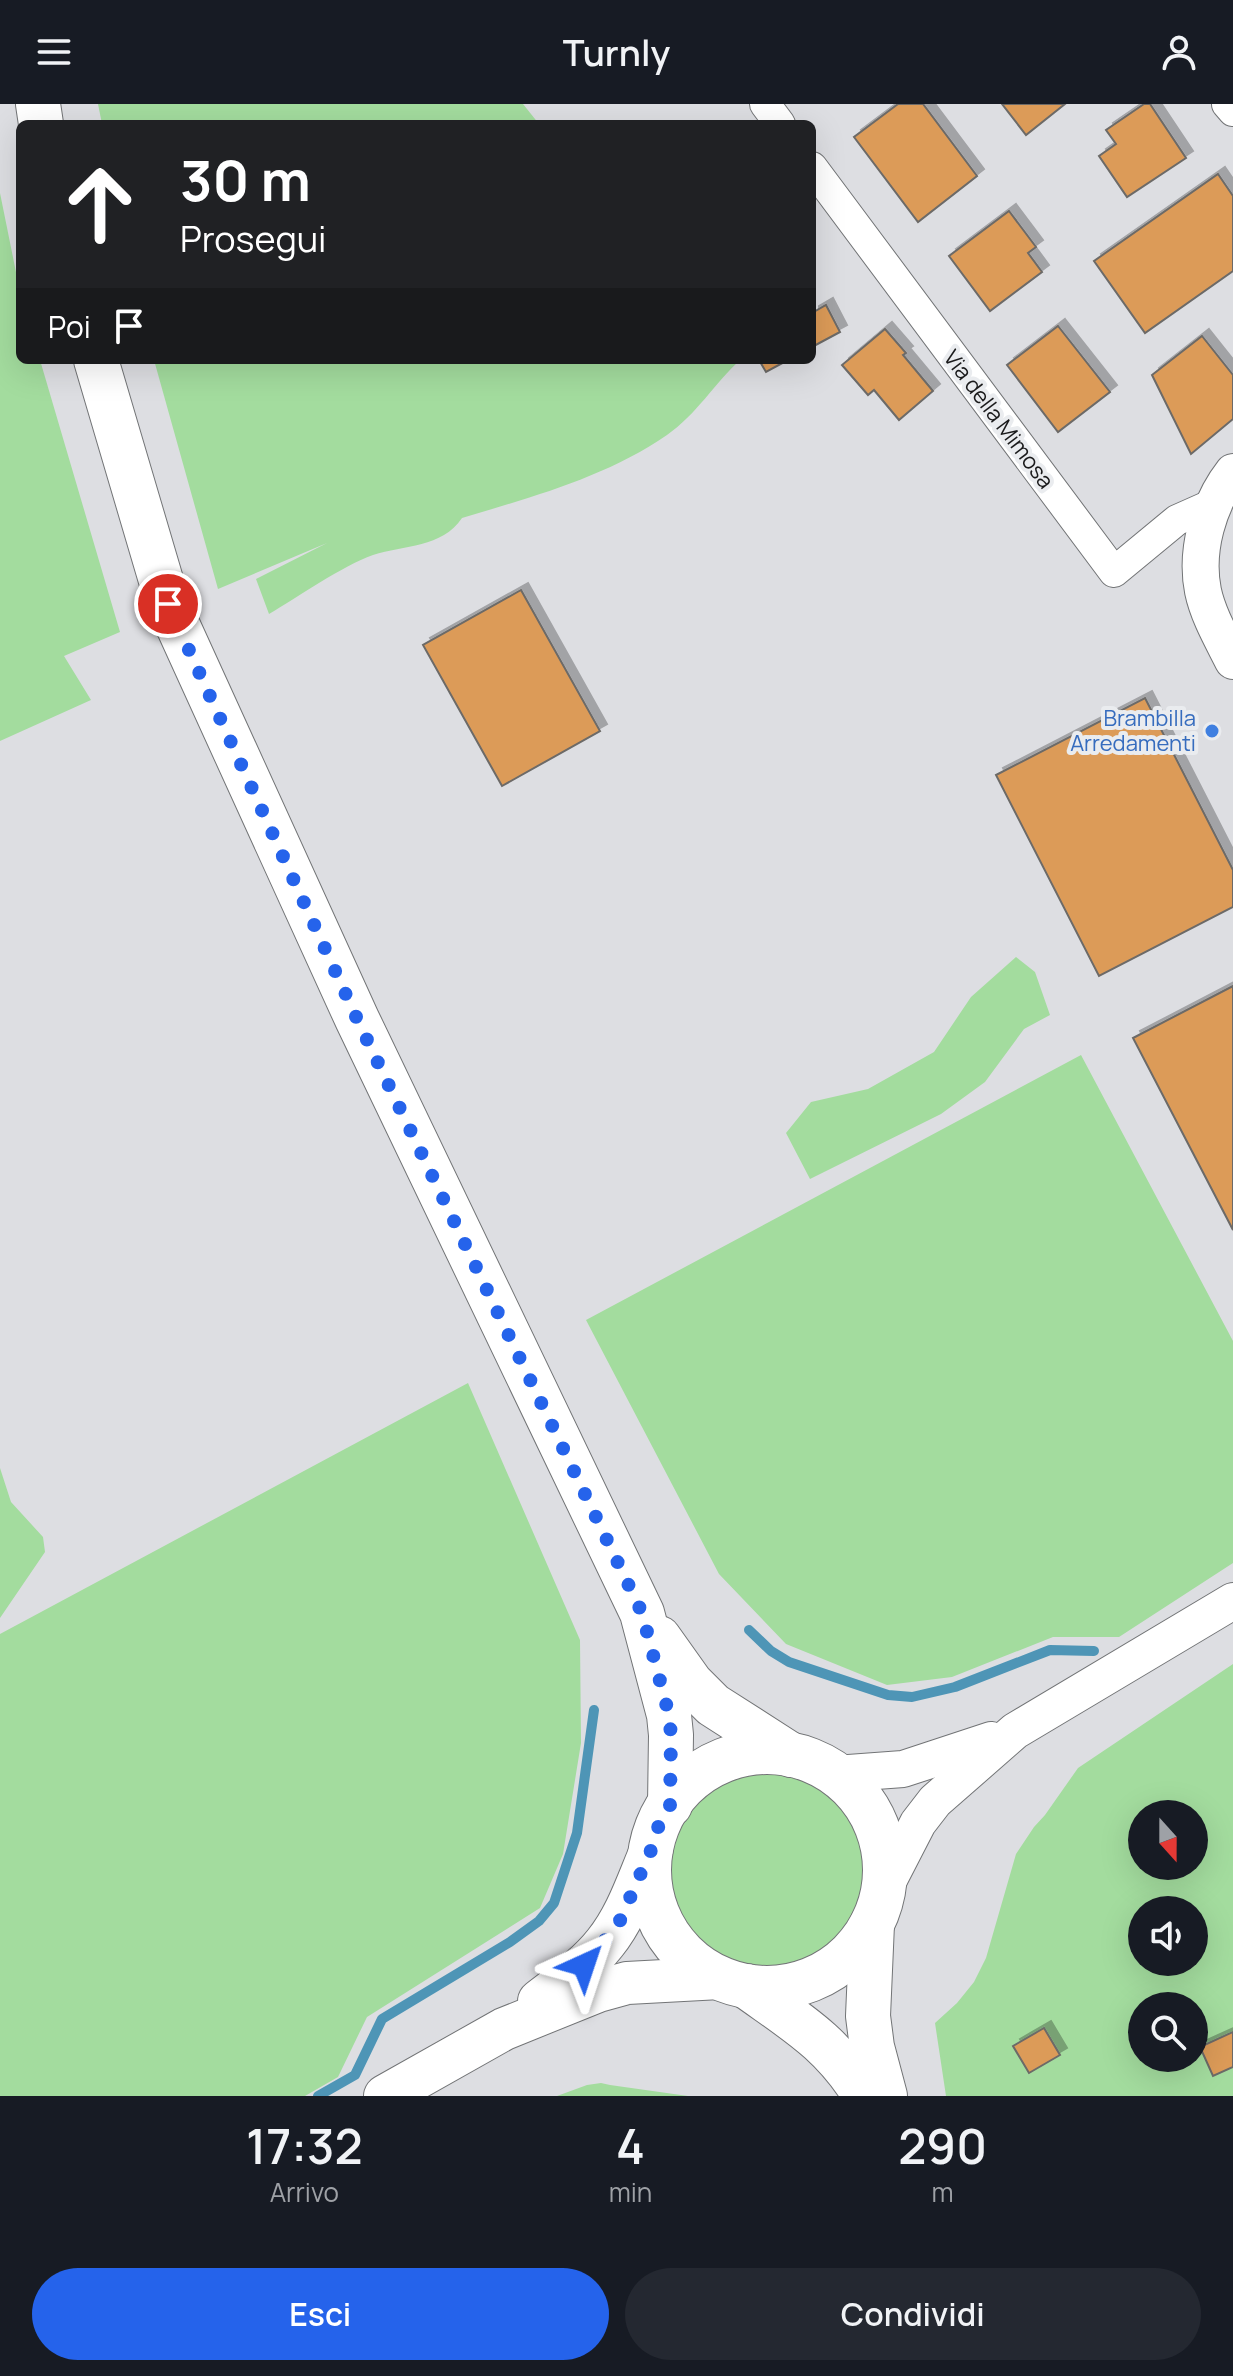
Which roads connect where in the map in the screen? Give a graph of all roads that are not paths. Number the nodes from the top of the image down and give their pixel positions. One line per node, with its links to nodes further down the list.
1 (1227, 104): 2 (street)
2 (1233, 111)
3 (816, 172): 6 (street, Via della Mimosa)
4 (97, 364): 9 (main road)
5 (1233, 472): 6 (street)
6 (1213, 504): 7 (street)
7 (1233, 661)
8 (1233, 1601): 10 (street)
9 (642, 1613): 11 (main road); 13 (main road)
10 (1015, 1731): 12 (street); 15 (street)
11 (792, 1756): 12 (main road); 13 (main road)
12 (835, 1774): 15 (main road)
13 (670, 1805): 14 (main road)
14 (652, 1848): 16 (main road); 17 (main road)
15 (878, 1906): 16 (main road); 20 (main road)
16 (733, 1982): 17 (main road); 19 (main road)
17 (504, 2029): 18 (main road)
18 (385, 2096)
19 (865, 2096)
20 (885, 2096)

